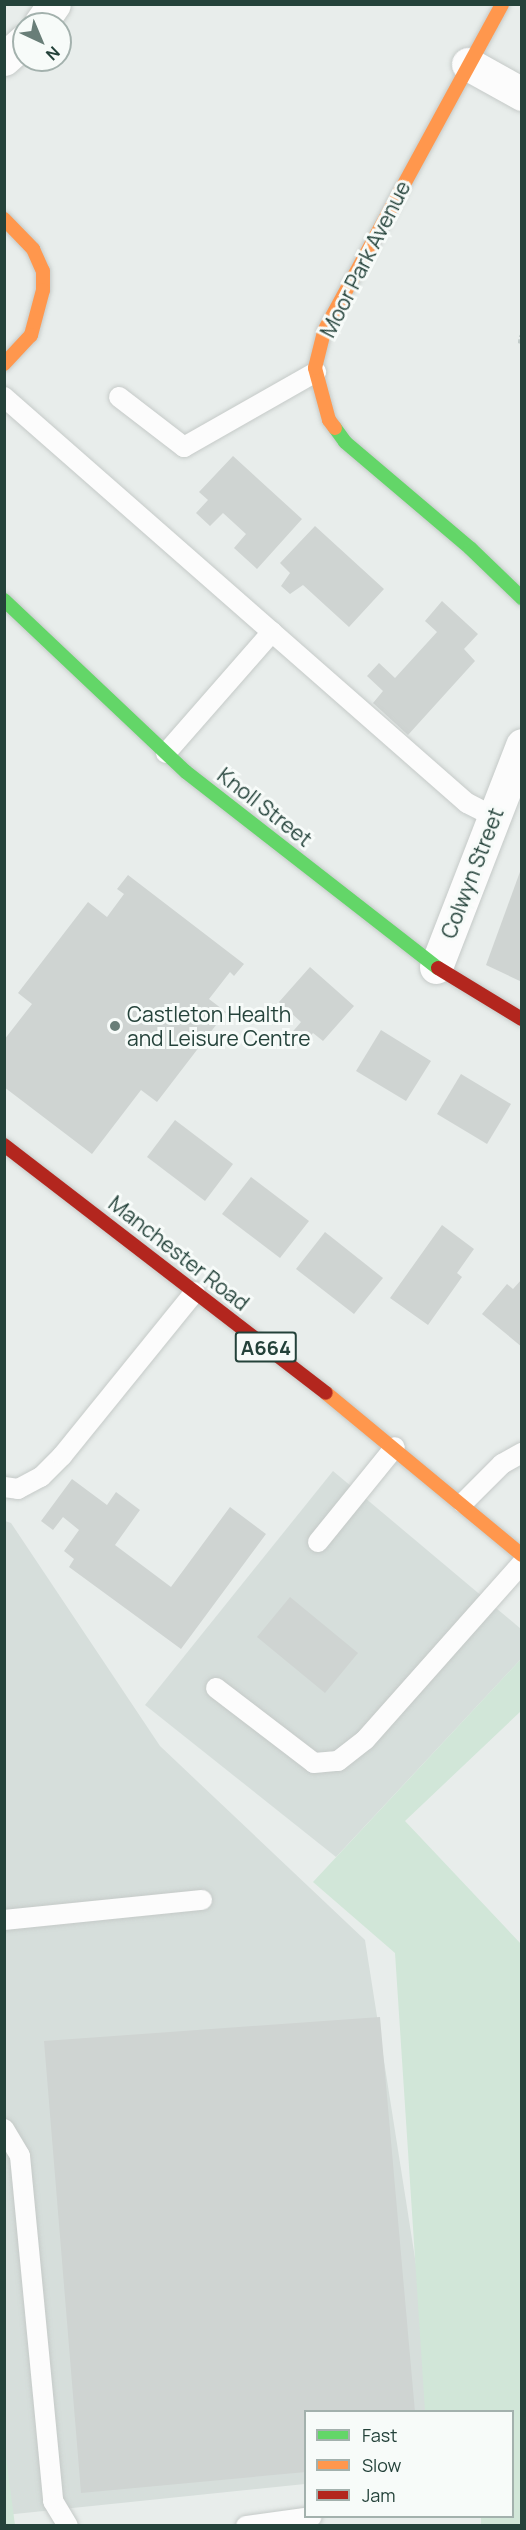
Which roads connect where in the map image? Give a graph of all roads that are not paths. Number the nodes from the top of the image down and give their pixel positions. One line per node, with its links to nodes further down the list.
1 (502, 4): 2 (street, Moor Park Avenue)
2 (468, 64): 3 (street); 6 (street, Moor Park Avenue)
3 (522, 94)
4 (4, 219): 5 (street)
5 (4, 364)
6 (316, 372): 8 (lane); 9 (street, Moor Park Avenue)
7 (4, 397): 11 (lane)
8 (119, 397)
9 (522, 598)
10 (4, 600): 13 (street, Knoll Street)
11 (272, 632): 13 (lane); 14 (lane)
12 (522, 745): 14 (street, Colwyn Street)
13 (166, 753): 15 (street, Knoll Street)
14 (494, 817): 15 (street, Colwyn Street)
15 (436, 967): 16 (street, Knoll Street)
16 (522, 1019)
17 (4, 1145): 18 (street, Manchester Road / A664)
18 (195, 1292): 19 (street, Manchester Road / A664); 21 (lane)
19 (394, 1446): 22 (street, Manchester Road / A664); 23 (lane)
20 (522, 1453): 22 (lane)
21 (4, 1487)
22 (463, 1503): 24 (street, Manchester Road / A664)
23 (318, 1542)
24 (522, 1555)
25 (522, 1563): 26 (lane)
26 (216, 1688)
27 (202, 1900): 28 (lane)
28 (4, 1920)
29 (4, 2129): 31 (lane)
30 (305, 2518): 32 (lane)
31 (68, 2526)
32 (246, 2526)

